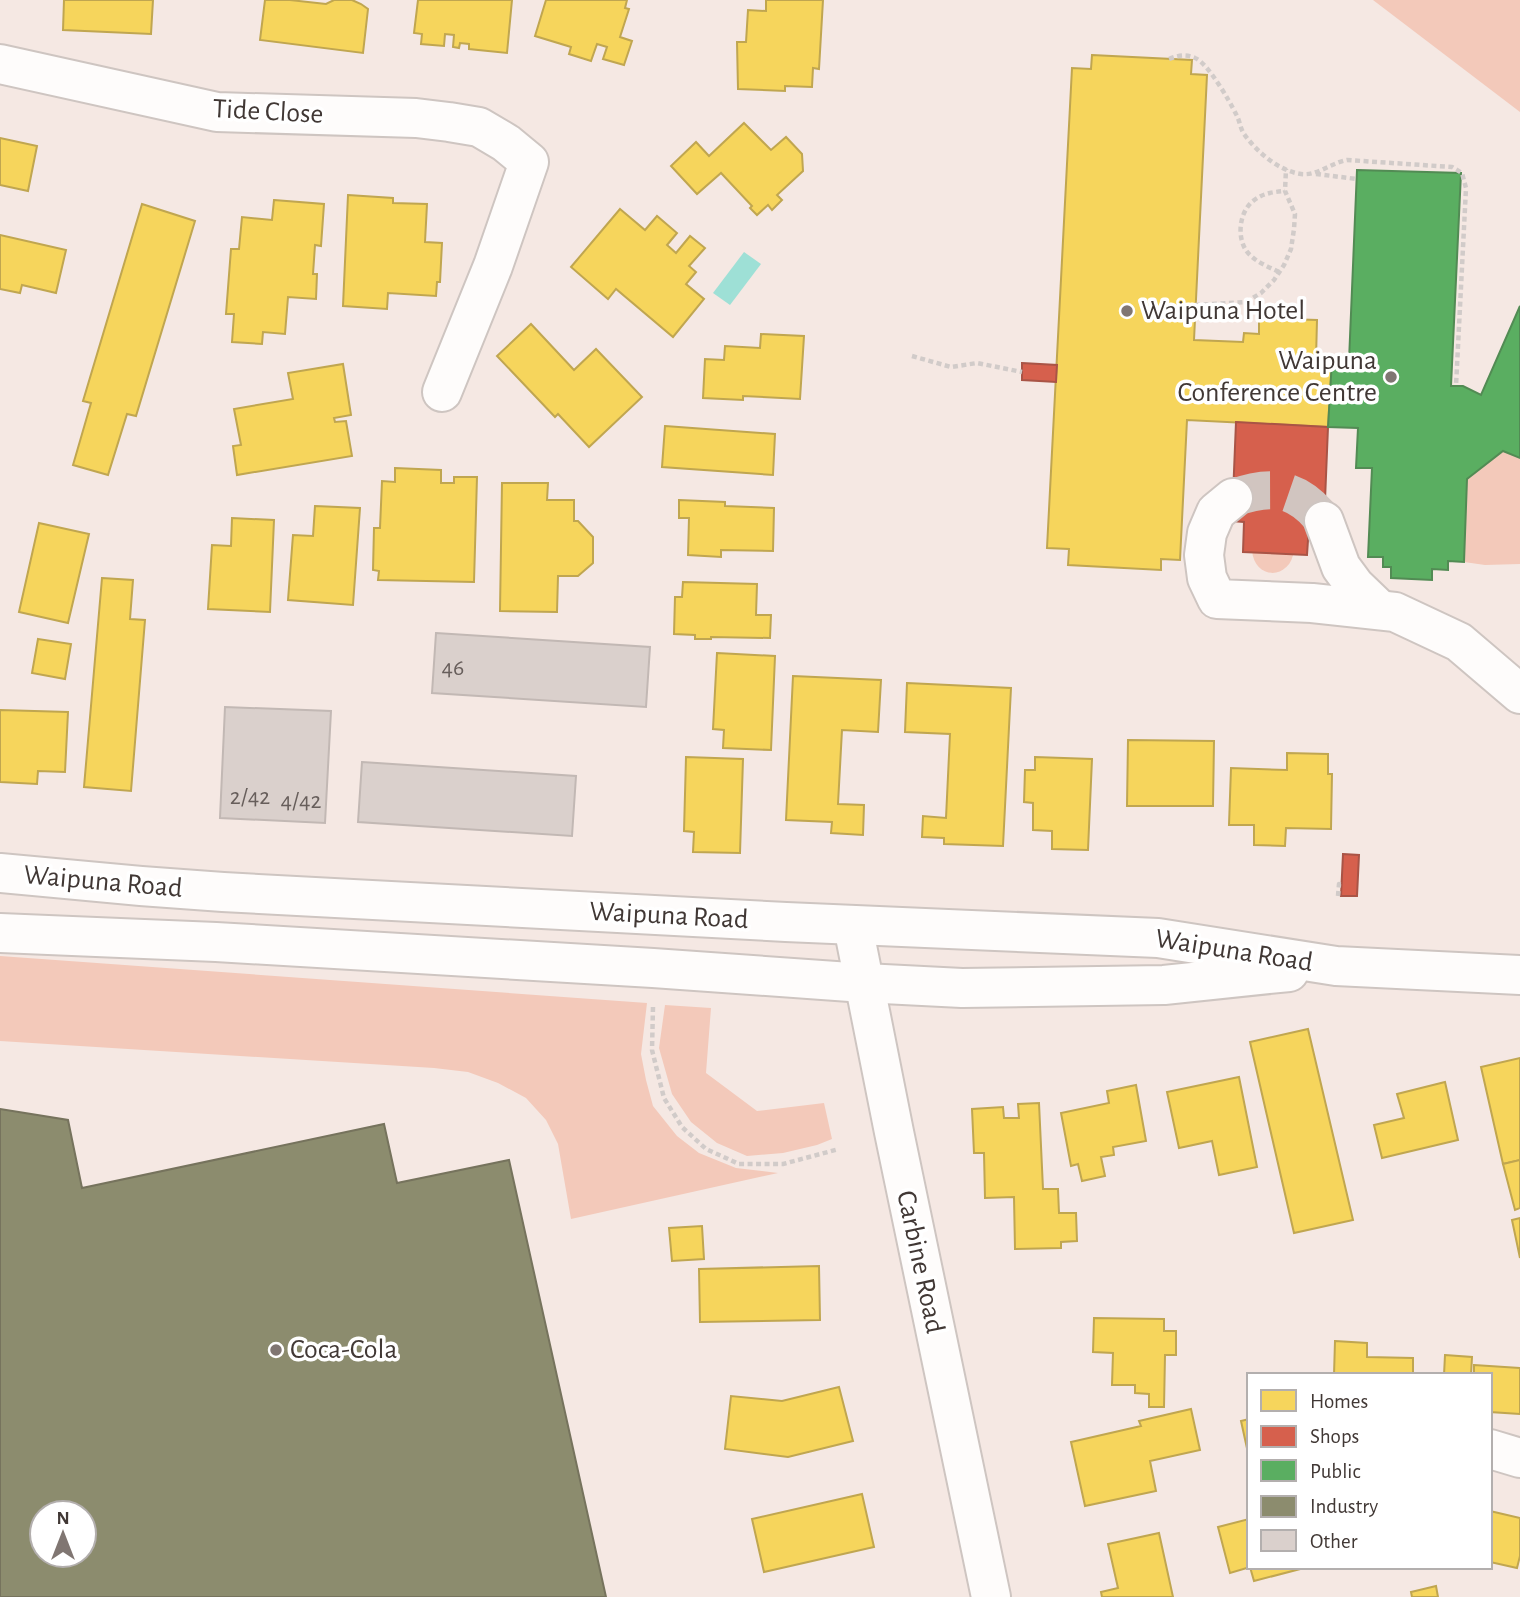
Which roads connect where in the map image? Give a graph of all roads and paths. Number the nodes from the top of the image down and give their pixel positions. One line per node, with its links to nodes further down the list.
1 (1170, 59): 3 (path)
2 (0, 64): 12 (main road, Tide Close)
3 (1286, 169): 4 (path); 6 (path)
4 (1315, 173): 5 (path); 11 (path)
5 (1357, 178)
6 (1285, 191): 7 (path); 7 (path)
7 (1279, 272): 8 (path)
8 (1195, 305)
9 (912, 356): 10 (path)
10 (1022, 372)
11 (1456, 386)
12 (442, 392)
13 (1233, 498): 15 (main road)
14 (1324, 521): 15 (main road)
15 (1380, 610): 16 (main road)
16 (1520, 694)
17 (0, 873): 19 (main road, Waipuna Road)
18 (1341, 885): 20 (path)
19 (223, 892): 21 (main road, Waipuna Road); 23 (main road)
20 (1338, 896)
21 (853, 926): 24 (main road, Waipuna Road); 26 (main road, Carbine Road)
22 (0, 933): 23 (main road, Waipuna Road)
23 (216, 942): 26 (main road, Waipuna Road)
24 (1336, 966): 25 (main road, Waipuna Road); 26 (main road, Waipuna Road)
25 (1520, 975)
26 (864, 984): 31 (main road, Carbine Road)
27 (653, 999): 28 (path)
28 (839, 1149)
29 (1492, 1450): 30 (main road)
30 (1520, 1458)
31 (991, 1597)

